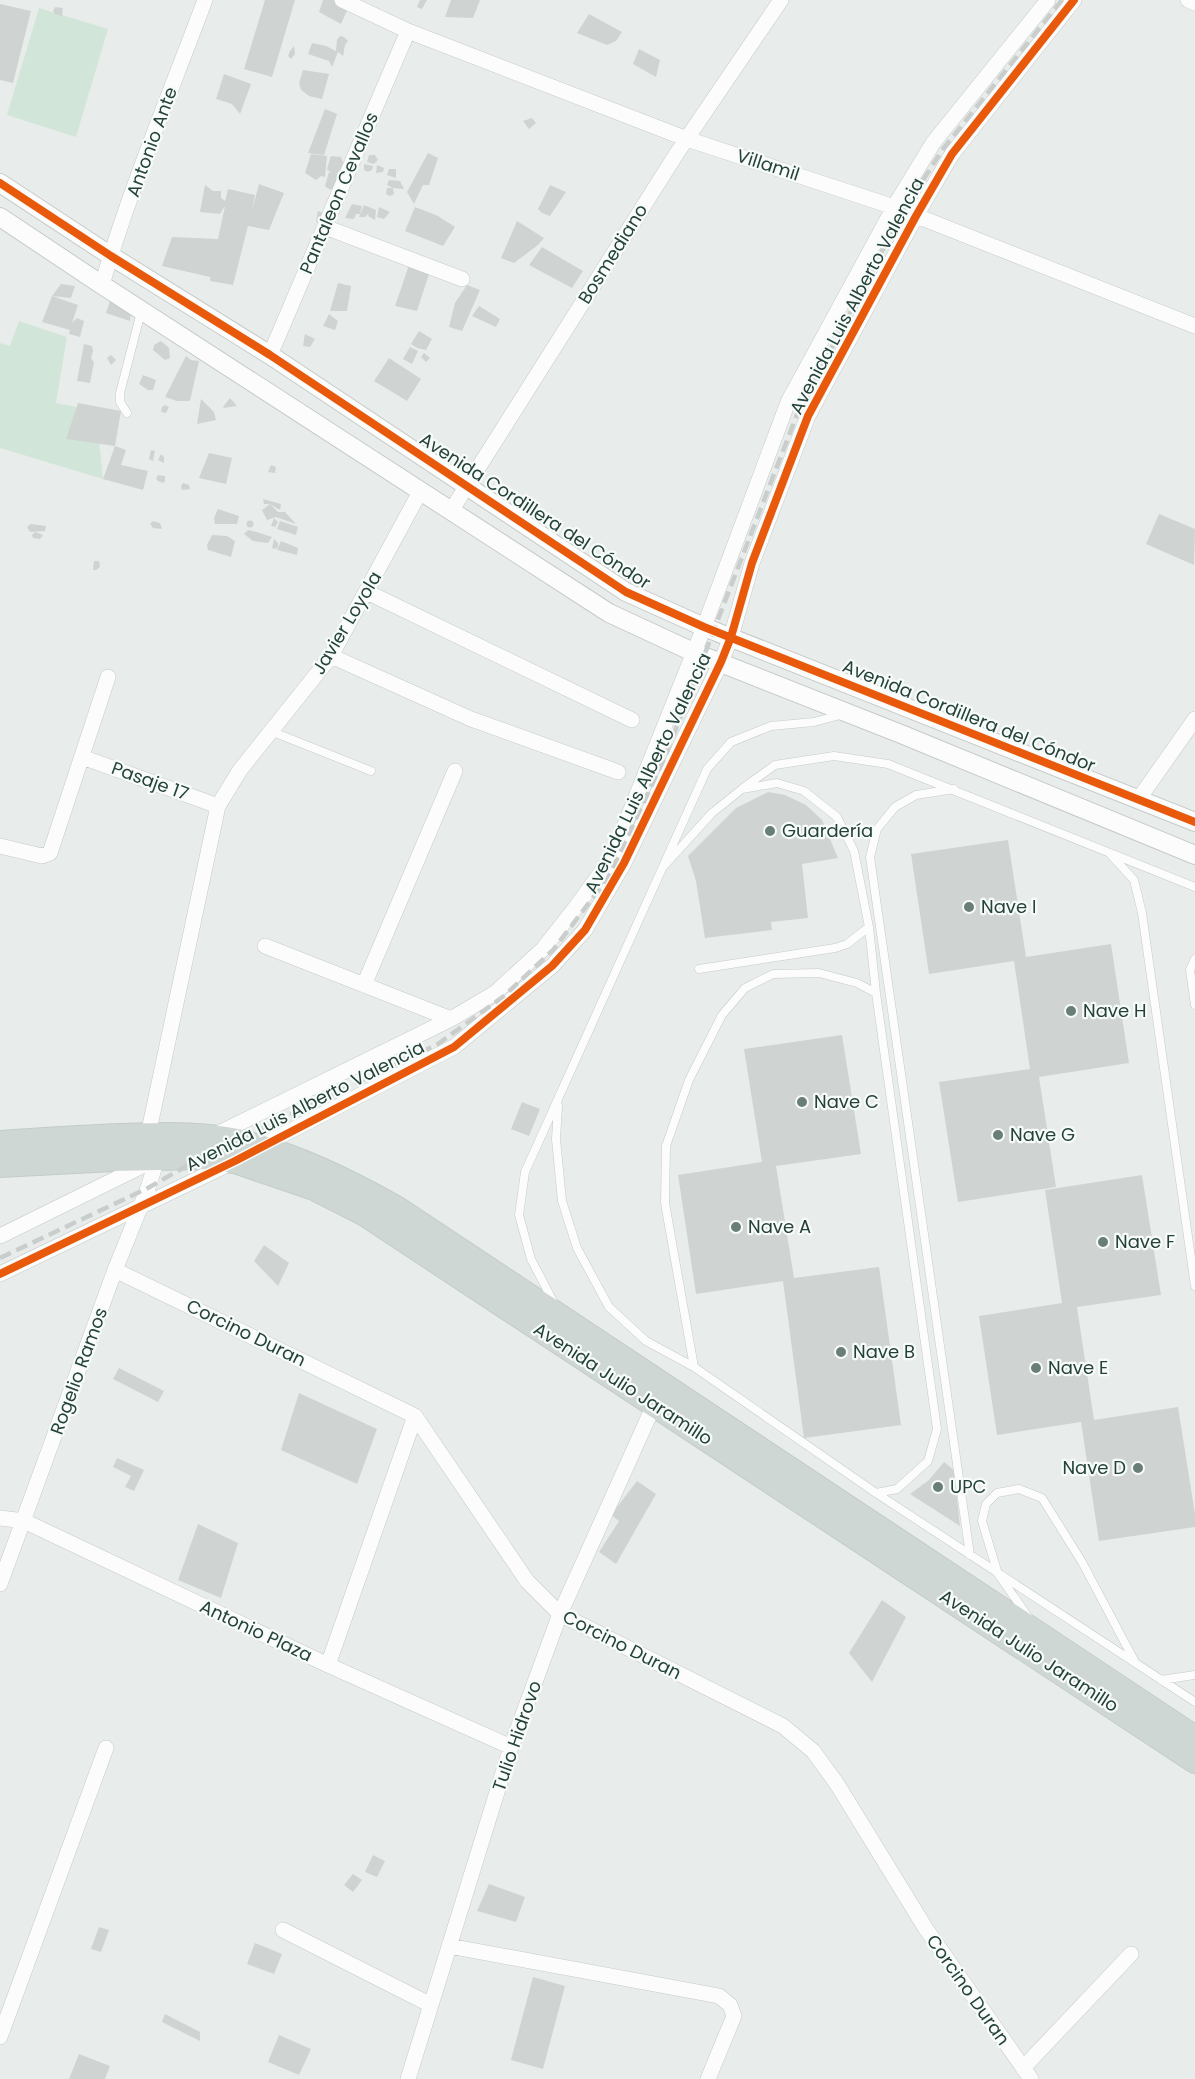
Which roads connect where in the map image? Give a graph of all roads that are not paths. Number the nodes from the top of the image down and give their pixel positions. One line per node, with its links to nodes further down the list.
1 (205, 0): 15 (street, Antonio Ante)
2 (342, 0): 8 (street, Villamil)
3 (781, 0): 9 (street, Bosmediano)
4 (1048, 0): 11 (street, Avenida Luis Alberto Valencia)
5 (1074, 0): 12 (street, Avenida Luis Alberto Valencia)
6 (1188, 0): 7 (street)
7 (1195, 3)
8 (408, 30): 9 (street, Villamil); 14 (street, Pantaleon Cevallos)
9 (687, 139): 11 (street, Villamil); 22 (street, Bosmediano)
10 (0, 183): 15 (street, Avenida Cordillera del Cóndor)
11 (894, 207): 12 (street, Villamil); 26 (street, Avenida Luis Alberto Valencia)
12 (916, 216): 19 (street, Villamil); 27 (street, Avenida Luis Alberto Valencia)
13 (0, 217): 17 (street)
14 (326, 226): 16 (street); 20 (street, Pantaleon Cevallos)
15 (111, 256): 17 (street, Antonio Ante); 20 (street, Avenida Cordillera del Cóndor)
16 (462, 279)
17 (102, 285): 18 (street)
18 (141, 310): 21 (lane); 23 (street)
19 (1195, 326)
20 (270, 355): 22 (street, Avenida Cordillera del Cóndor)
21 (127, 413)
22 (468, 486): 24 (street, Bosmediano); 26 (street, Avenida Cordillera del Cóndor)
23 (421, 490): 24 (street); 25 (street, Javier Loyola)
24 (451, 511): 28 (street)
25 (367, 592): 29 (street, Javier Loyola); 34 (street)
26 (704, 627): 27 (street, Avenida Cordillera del Cóndor); 28 (street, Avenida Luis Alberto Valencia)
27 (731, 637): 30 (street, Avenida Luis Alberto Valencia); 42 (street, Avenida Cordillera del Cóndor)
28 (693, 651): 30 (street); 57 (street, Avenida Luis Alberto Valencia)
29 (331, 657): 35 (street, Javier Loyola); 39 (street)
30 (721, 662): 32 (street); 62 (street, Avenida Luis Alberto Valencia)
31 (108, 676): 36 (street)
32 (846, 713): 47 (street); 48 (lane)
33 (1195, 719): 42 (street)
34 (632, 720)
35 (273, 732): 37 (lane); 43 (street, Javier Loyola)
36 (82, 757): 43 (street, Pasaje 17); 45 (street)
37 (371, 771)
38 (455, 771): 54 (street)
39 (618, 772)
40 (742, 789): 41 (lane); 48 (lane); 50 (lane)
41 (954, 789): 46 (lane); 78 (lane)
42 (1138, 800): 44 (street, Avenida Cordillera del Cóndor)
43 (218, 806): 59 (street)
44 (1195, 822)
45 (0, 846)
46 (1108, 852): 49 (lane); 70 (lane)
47 (1195, 855)
48 (663, 867): 58 (lane)
49 (1194, 886)
50 (869, 927): 53 (lane); 55 (lane)
51 (265, 946): 54 (street)
52 (1195, 959): 56 (lane)
53 (699, 969)
54 (364, 985): 57 (street)
55 (876, 993): 72 (lane); 75 (lane)
56 (1195, 1005)
57 (451, 1019): 60 (street, Avenida Luis Alberto Valencia)
58 (558, 1099): 71 (lane); 72 (lane)
59 (148, 1135): 60 (main road, Avenida Julio Jaramillo); 61 (main road, Avenida Julio Jaramillo)
60 (209, 1138): 62 (main road, Avenida Julio Jaramillo); 63 (street, Avenida Luis Alberto Valencia)
61 (0, 1143)
62 (257, 1148): 64 (street, Avenida Luis Alberto Valencia); 71 (main road, Avenida Julio Jaramillo)
63 (157, 1159): 64 (main road, Avenida Julio Jaramillo); 65 (main road, Avenida Julio Jaramillo); 66 (street, Rogelio Ramos); 67 (street, Avenida Luis Alberto Valencia)
64 (234, 1161): 66 (street, Avenida Luis Alberto Valencia); 73 (main road, Avenida Julio Jaramillo)
65 (0, 1165)
66 (141, 1205): 68 (street, Rogelio Ramos); 69 (street, Avenida Luis Alberto Valencia)
67 (0, 1236)
68 (115, 1270): 74 (street, Corcino Duran); 77 (street, Rogelio Ramos)
69 (0, 1274)
70 (1195, 1286)
71 (563, 1319): 82 (main road, Avenida Julio Jaramillo)
72 (694, 1367): 75 (lane)
73 (654, 1405): 81 (street, Tulio Hidrovo); 91 (main road, Avenida Julio Jaramillo)
74 (415, 1416): 81 (street, Corcino Duran); 84 (street)
75 (876, 1494): 78 (lane)
76 (0, 1518): 77 (street, Antonio Plaza)
77 (24, 1521): 80 (street, Rogelio Ramos); 84 (street, Antonio Plaza)
78 (970, 1556): 79 (lane)
79 (998, 1574): 82 (lane); 83 (lane); 83 (lane)
80 (0, 1584)
81 (560, 1614): 90 (street, Tulio Hidrovo); 97 (street, Corcino Duran)
82 (1042, 1636): 88 (main road, Avenida Julio Jaramillo)
83 (1136, 1664): 86 (lane)
84 (328, 1665): 90 (street, Antonio Plaza)
85 (1195, 1675): 86 (lane)
86 (1161, 1680): 87 (lane)
87 (1195, 1702)
88 (1195, 1738)
89 (106, 1748): 96 (street)
90 (511, 1748): 93 (street, Tulio Hidrovo)
91 (1195, 1761)
92 (283, 1930): 95 (street)
93 (449, 1946): 95 (street, Tulio Hidrovo); 99 (street)
94 (1131, 1954): 97 (street)
95 (431, 2005): 98 (street, Tulio Hidrovo)
96 (0, 2037)
97 (1027, 2073)
98 (408, 2079)
99 (708, 2079)

